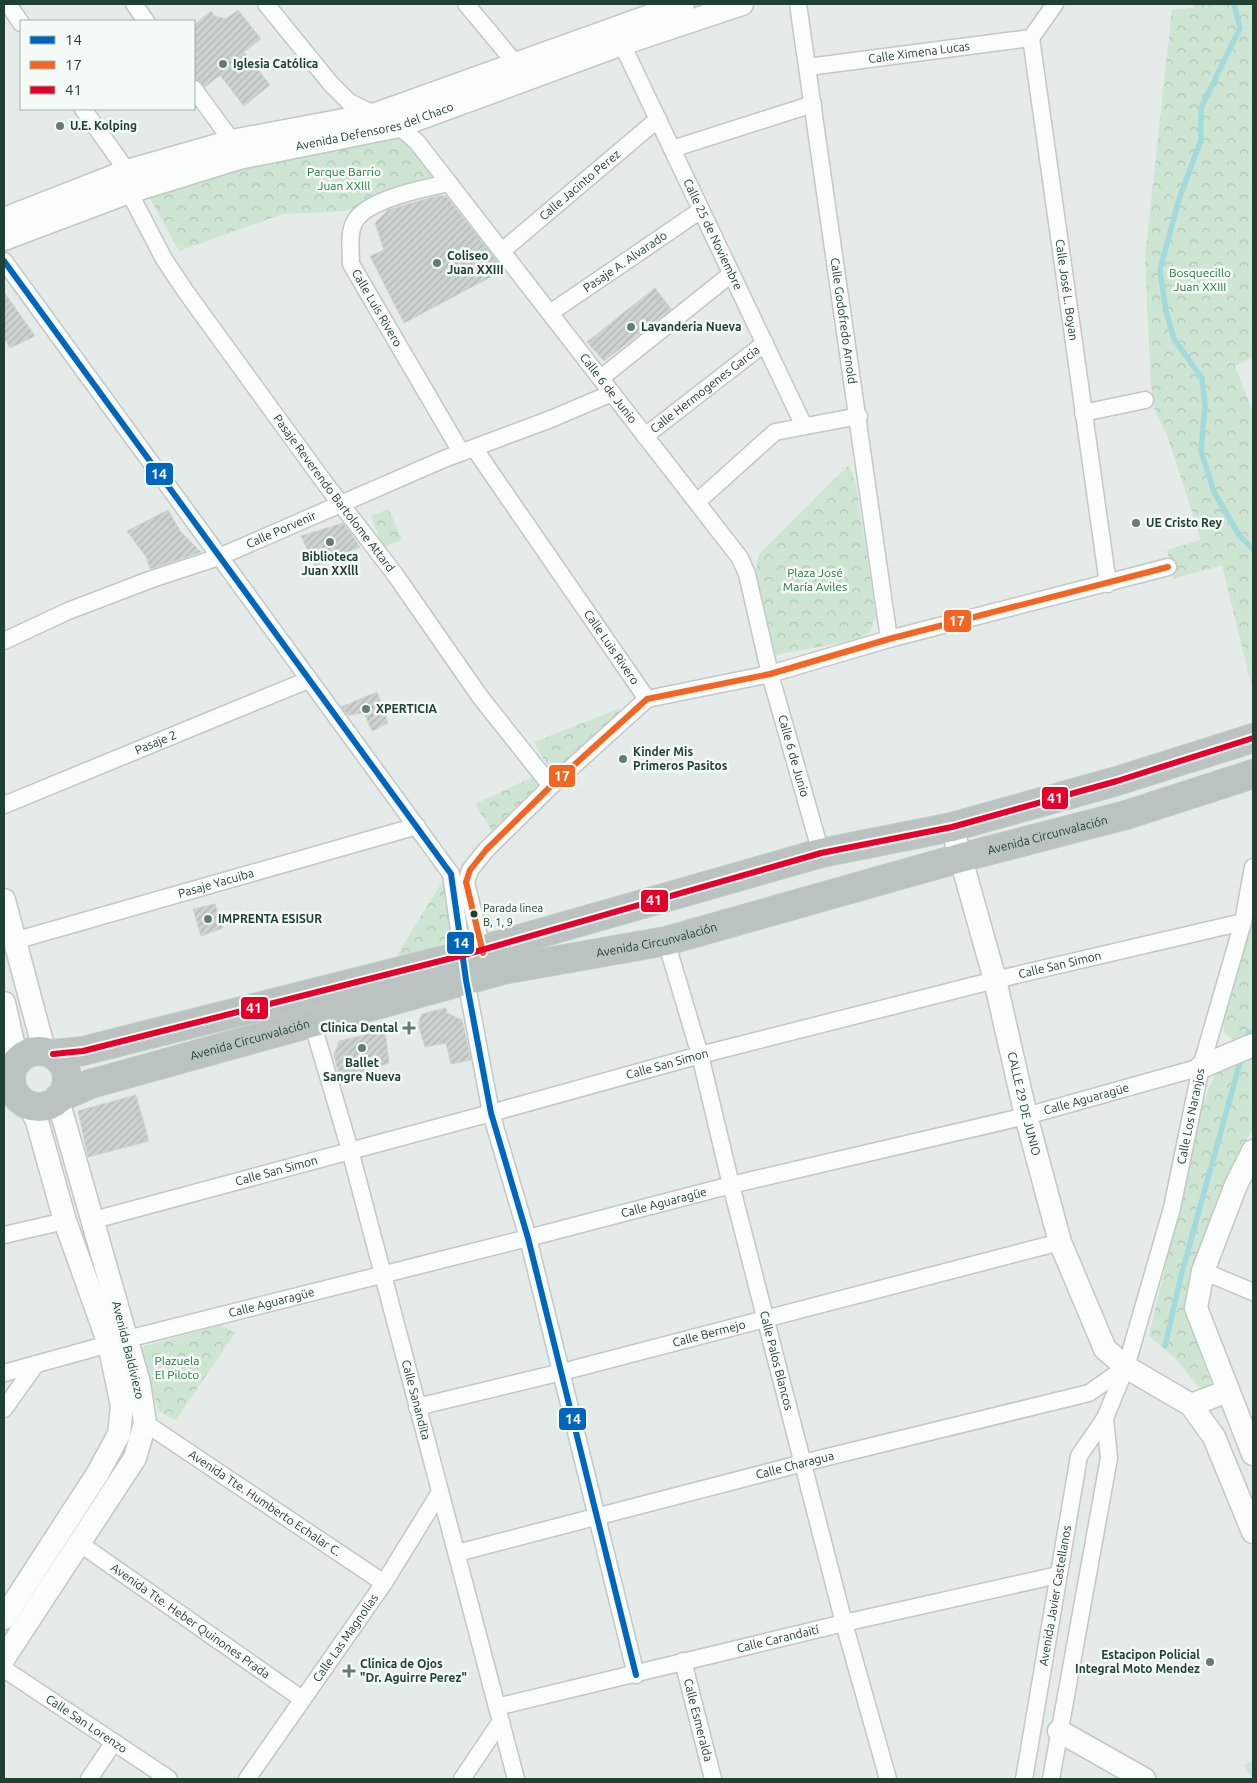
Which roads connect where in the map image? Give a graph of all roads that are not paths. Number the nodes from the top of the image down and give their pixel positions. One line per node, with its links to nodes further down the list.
1 (8, 4): 11 (street)
2 (134, 4): 10 (street)
3 (286, 4): 9 (street)
4 (466, 4): 14 (street)
5 (683, 4): 14 (street, Avenida Defensores del Chaco)
6 (742, 4): 13 (street, Avenida Defensores del Chaco)
7 (798, 4): 15 (street, Calle Godofredo Arnold)
8 (1054, 4): 12 (street)
9 (268, 7): 19 (street, Calle 6 de Junio)
10 (145, 20)
11 (20, 22)
12 (1031, 38): 15 (street, Calle Ximena Lucas); 37 (street, Calle José L. Boyan)
13 (622, 44): 20 (street, Calle 25 de Noviembre); 21 (street, Avenida Defensores del Chaco)
14 (516, 64): 19 (street, Avenida Defensores del Chaco)
15 (808, 67): 17 (street, Calle Godofredo Arnold)
16 (195, 90): 22 (street)
17 (814, 104): 23 (street); 38 (street, Calle Godofredo Arnold)
18 (84, 110): 24 (street, Pasaje Reverendo Bartolome Attard)
19 (376, 114): 21 (street, Calle 6 de Junio); 22 (street, Avenida Defensores del Chaco)
20 (658, 119): 23 (street, Calle 25 de Noviembre); 29 (street, Calle Jacinto Perez)
21 (399, 126): 24 (street, Avenida Defensores del Chaco); 25 (street, Calle 6 de Junio)
22 (232, 141): 24 (street, Avenida Defensores del Chaco)
23 (672, 149): 26 (street, Calle 25 de Noviembre)
24 (128, 182): 27 (street, Avenida Defensores del Chaco); 28 (street, Avenida Defensores del Chaco); 43 (street, Pasaje Reverendo Bartolome Attard)
25 (449, 183): 29 (street, Calle 6 de Junio); 41 (street, Calle Luis Rivero)
26 (701, 210): 31 (street, Calle 25 de Noviembre); 32 (street, Pasaje A. Alvarado)
27 (4, 219)
28 (4, 239)
29 (502, 251): 32 (street, Calle 6 de Junio)
30 (4, 261): 44 (street)
31 (732, 274): 33 (street, Calle 25 de Noviembre); 34 (street)
32 (550, 313): 34 (street, Calle 6 de Junio)
33 (765, 343): 39 (street, Calle 25 de Noviembre); 40 (street, Calle Hermogenes Garcia)
34 (601, 378): 35 (street, Calle 6 de Junio)
35 (612, 393): 40 (street, Calle 6 de Junio); 41 (street, Calle Porvenir)
36 (1145, 400): 37 (street)
37 (1083, 413): 46 (street, Calle José L. Boyan)
38 (859, 416): 39 (street); 47 (street, Calle Godofredo Arnold)
39 (804, 426): 42 (street)
40 (645, 436): 42 (street, Calle 6 de Junio)
41 (467, 450): 43 (street, Calle Porvenir); 51 (street, Calle Luis Rivero)
42 (697, 502): 49 (street, Calle 6 de Junio)
43 (342, 504): 44 (street, Calle Porvenir); 54 (street, Pasaje Reverendo Bartolome Attard)
44 (219, 557): 48 (street, Calle Porvenir); 50 (street)
45 (1168, 567): 46 (street)
46 (1108, 584): 47 (street)
47 (889, 639): 49 (street)
48 (4, 641)
49 (770, 674): 51 (street); 58 (street, Calle 6 de Junio)
50 (308, 680): 55 (street, Pasaje 2); 56 (street)
51 (647, 699): 54 (street)
52 (1253, 738): 57 (highway, Avenida Circunvalación)
53 (1253, 774): 59 (highway, Avenida Circunvalación)
54 (551, 786): 65 (street)
55 (4, 805)
56 (417, 826): 63 (street, Pasaje Yacuiba); 65 (street)
57 (952, 827): 58 (highway, Avenida Circunvalación); 59 (street, CALLE 29 DE JUNIO)
58 (821, 853): 65 (highway, Avenida Circunvalación)
59 (960, 858): 64 (highway, Avenida Circunvalación); 66 (street, CALLE 29 DE JUNIO)
60 (1253, 867): 62 (street, Calle Los Naranjos)
61 (4, 900): 63 (street)
62 (1243, 922): 66 (street, Calle San Simon); 73 (street, Calle Los Naranjos)
63 (14, 941): 70 (street)
64 (666, 941): 65 (highway, Avenida Circunvalación); 71 (street, Calle Palos Blancos)
65 (475, 964): 68 (highway, Avenida Circunvalación); 70 (highway, Avenida Circunvalación); 76 (street)
66 (995, 980): 71 (street, Calle San Simon); 77 (street, CALLE 29 DE JUNIO)
67 (4, 1003): 72 (street)
68 (312, 1022): 74 (highway, Avenida Circunvalación); 78 (street, Calle Sanandita)
69 (1245, 1048): 73 (street)
70 (48, 1052): 72 (highway); 74 (highway)
71 (700, 1055): 76 (street, Calle San Simon); 80 (street, Calle Palos Blancos)
72 (12, 1064): 75 (highway)
73 (1201, 1067): 77 (street, Calle Aguaragüe); 92 (street, Calle Los Naranjos)
74 (58, 1099): 75 (highway); 81 (street, Avenida Baldiviezo)
75 (20, 1105): 82 (street, Avenida Baldiviezo)
76 (491, 1114): 78 (street, Calle San Simon); 84 (street)
77 (1026, 1116): 80 (street, Calle Aguaragüe); 85 (street, CALLE 29 DE JUNIO)
78 (350, 1150): 81 (street, Calle San Simon); 87 (street, Calle Sanandita)
79 (1253, 1151): 86 (street)
80 (731, 1185): 84 (street, Calle Aguaragüe); 89 (street, Calle Palos Blancos)
81 (94, 1220): 90 (street, Avenida Baldiviezo)
82 (65, 1221): 83 (street); 90 (street, Avenida Baldiviezo)
83 (4, 1235)
84 (528, 1238): 87 (street, Calle Aguaragüe); 93 (street)
85 (1060, 1242): 89 (street, Calle Bermejo); 92 (street, CALLE 29 DE JUNIO)
86 (1203, 1271): 88 (street); 95 (street)
87 (383, 1274): 90 (street, Calle Aguaragüe); 97 (street, Calle Sanandita)
88 (1253, 1292)
89 (765, 1318): 93 (street, Calle Bermejo); 102 (street, Calle Palos Blancos)
90 (118, 1342): 91 (street, Calle Aguaragüe); 100 (street, Avenida Baldiviezo); 110 (street, Avenida Baldiviezo)
91 (36, 1364): 94 (street, Calle Aguaragüe); 98 (street)
92 (1126, 1367): 96 (street, CALLE 29 DE JUNIO); 99 (street, Avenida Javier Castellanos); 102 (street, Calle Charagua)
93 (562, 1372): 97 (street, Calle Bermejo); 104 (street)
94 (4, 1373)
95 (1228, 1391): 96 (street); 101 (street)
96 (1190, 1405): 105 (street)
97 (417, 1407): 103 (street, Calle Sanandita)
98 (4, 1409)
99 (1105, 1418): 108 (street, Avenida Javier Castellanos); 118 (street, Avenida Javier Castellanos)
100 (145, 1423): 106 (street, Avenida Baldiviezo); 109 (street, Avenida Tte. Humberto Echalar C.)
101 (1253, 1454)
102 (803, 1463): 104 (street, Calle Charagua); 111 (street, Calle Palos Blancos)
103 (440, 1492): 107 (street, Calle Sanandita); 109 (street, Calle Las Magnolias)
104 (598, 1518): 107 (street, Calle Charagua); 115 (street)
105 (1253, 1532)
106 (79, 1543): 112 (street, Avenida Baldiviezo); 116 (street, Avenida Tte. Heber Quinones Prada)
107 (457, 1553): 117 (street, Calle Sanandita)
108 (1058, 1575): 111 (street, Calle Carandaití); 127 (street, Avenida Javier Castellanos)
109 (384, 1583): 116 (street, Calle Las Magnolias)
110 (4, 1618)
111 (844, 1623): 113 (street, Calle Carandaití); 126 (street, Calle Palos Blancos)
112 (4, 1658)
113 (683, 1661): 115 (street, Calle Carandaití); 125 (street, Calle Esmeralda)
114 (4, 1669): 119 (street, Calle San Lorenzo)
115 (636, 1675): 117 (street, Calle Carandaití)
116 (302, 1699): 122 (street, Calle Las Magnolias)
117 (499, 1714): 123 (street); 124 (street, Calle Sanandita)
118 (1059, 1731): 128 (street, Avenida Javier Castellanos); 129 (street)
119 (114, 1742): 120 (street); 121 (street, Calle San Lorenzo)
120 (89, 1779)
121 (169, 1779)
122 (247, 1779)
123 (462, 1779)
124 (516, 1779)
125 (713, 1779)
126 (888, 1779)
127 (1024, 1779)
128 (1051, 1779)
129 (1144, 1779)

